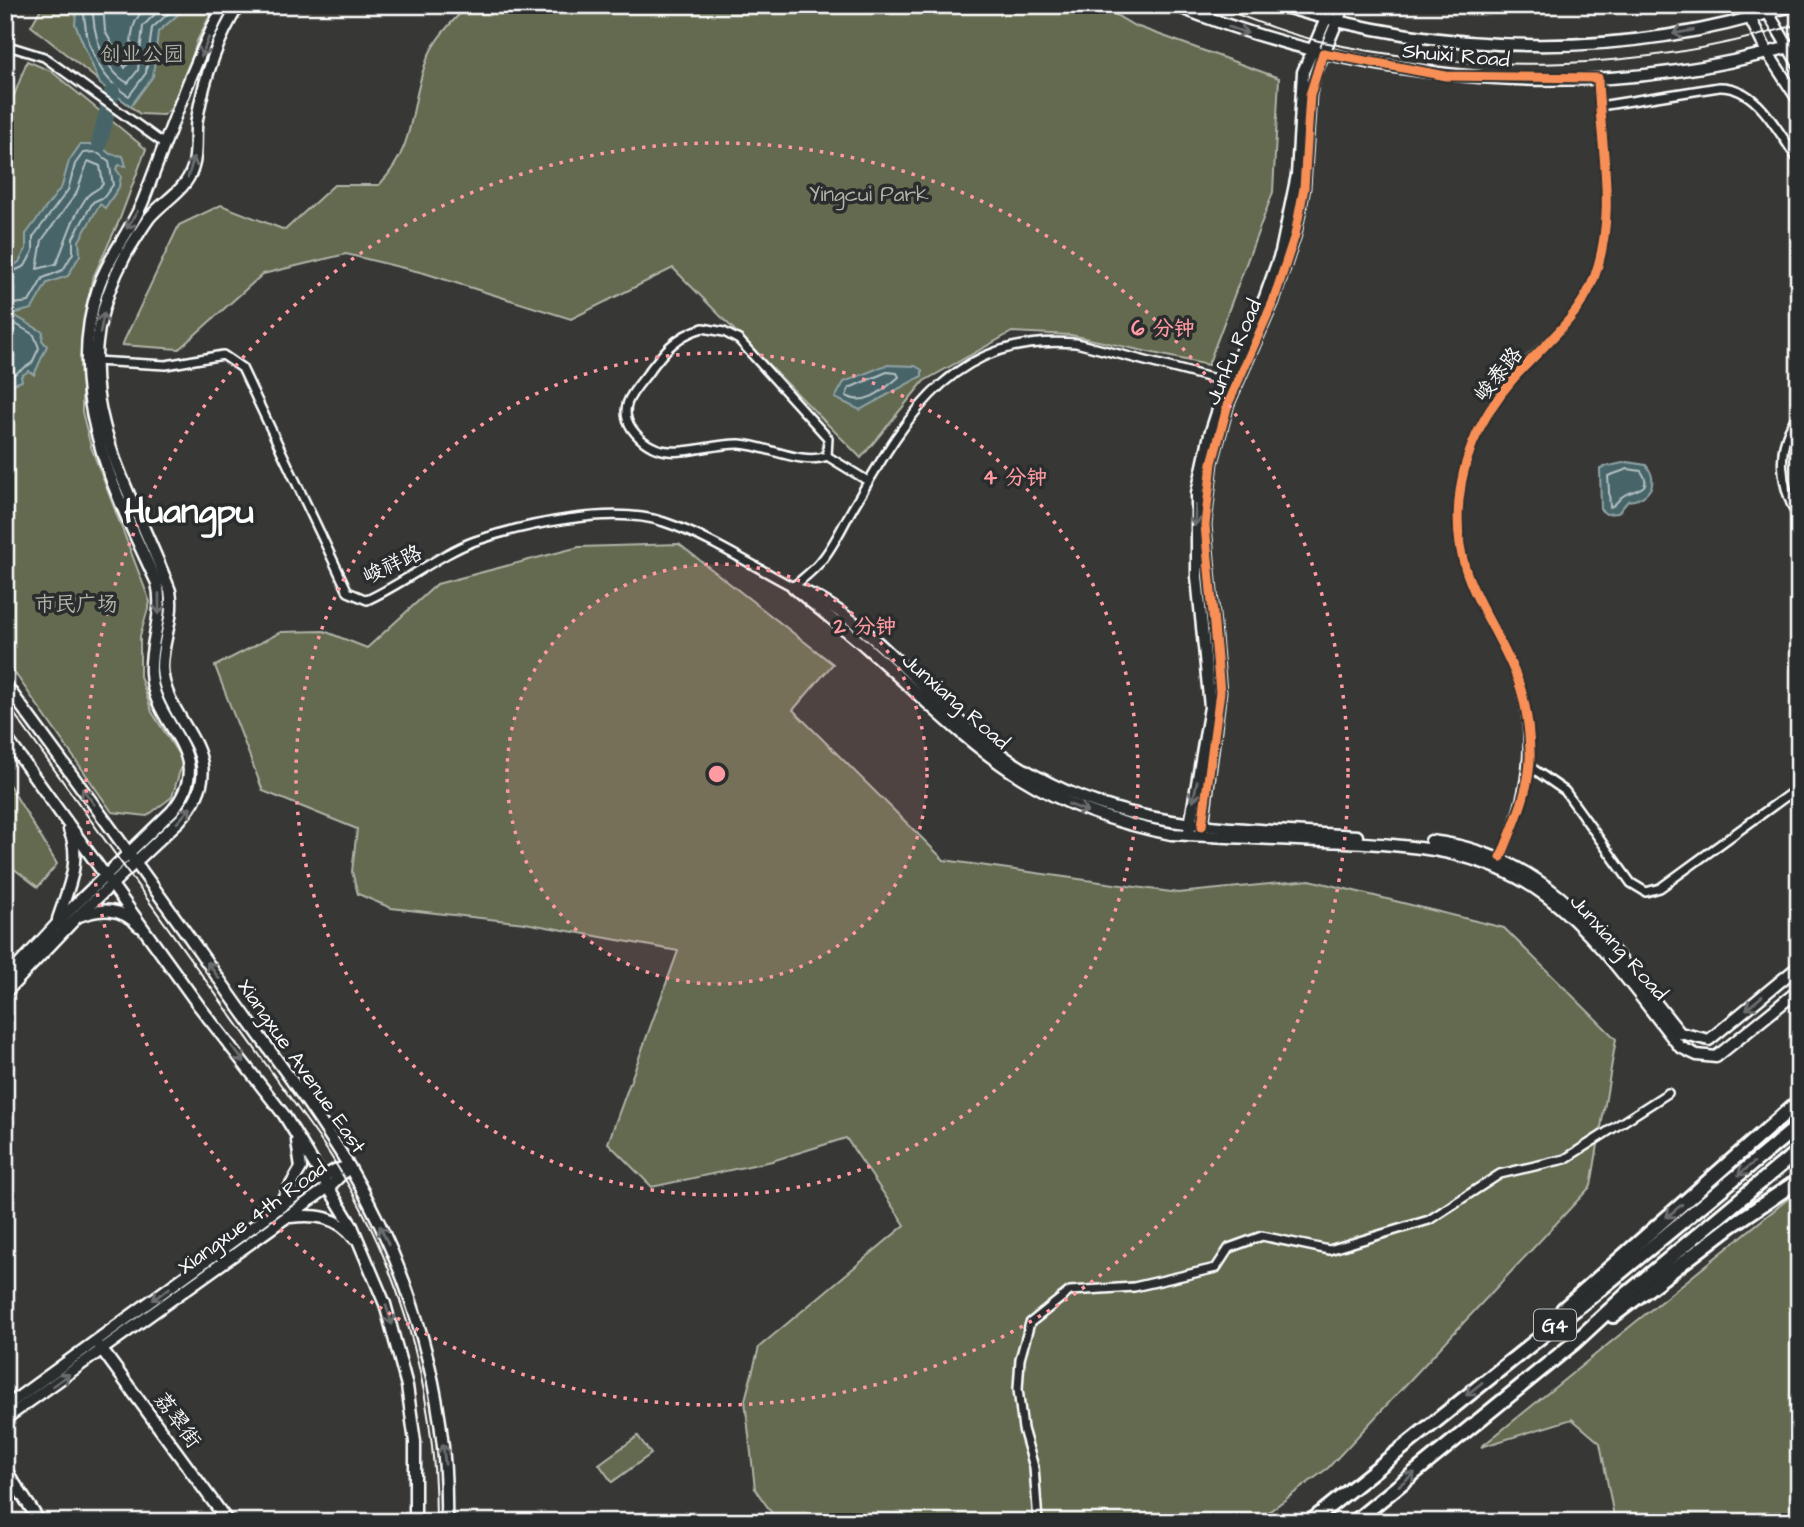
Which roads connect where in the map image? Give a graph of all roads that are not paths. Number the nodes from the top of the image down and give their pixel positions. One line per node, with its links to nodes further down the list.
1 (224, 5): 20 (street, one-way to 20)
2 (239, 5): 22 (street, one-way to 2)
3 (1174, 5): 14 (street, Shuixi Road, one-way to 14)
4 (1278, 5): 10 (street, Shuixi Road)
5 (1332, 5): 10 (street)
6 (1343, 5): 10 (street)
7 (1793, 5): 8 (street, Shuixi Road)
8 (1768, 13): 9 (street, Shuixi Road); 13 (street)
9 (1750, 18): 10 (street, Shuixi Road, one-way to 10); 15 (street)
10 (1332, 22): 14 (street, Junfu Road)
11 (1799, 44): 13 (street, Shuixi Road)
12 (5, 45): 20 (street)
13 (1787, 47): 15 (street, Shuixi Road); 16 (street)
14 (1318, 52): 17 (street, Shuixi Road); 23 (street, Junfu Road); 35 (street, Junfu Road)
15 (1767, 52): 17 (street, Shuixi Road); 18 (street)
16 (1799, 65)
17 (1598, 78): 19 (street, 峻泰路)
18 (1799, 101)
19 (1600, 106): 21 (street); 31 (street, 峻泰路)
20 (163, 143): 22 (street, one-way to 22)
21 (1799, 161)
22 (92, 361): 28 (street, 峻祥路); 36 (street, one-way to 36); 38 (street, one-way to 22)
23 (1227, 382): 26 (street); 34 (street, Junfu Road, one-way to 34)
24 (1799, 412): 27 (street)
25 (827, 456): 25 (street); 26 (street)
26 (868, 481): 28 (street)
27 (1799, 520)
28 (793, 587): 34 (street, Junxiang Road)
29 (5, 684): 36 (street, Xiangxue Avenue East, one-way to 29)
30 (5, 736): 33 (street, Xiangxue Avenue East)
31 (1529, 766): 32 (street); 37 (street, 峻泰路)
32 (1799, 787)
33 (60, 812): 39 (street, Xiangxue Avenue East); 42 (street)
34 (1189, 830): 35 (street, Junxiang Road)
35 (1202, 830): 37 (street, Junxiang Road)
36 (128, 852): 38 (street, Xiangxue Avenue East); 39 (street)
37 (1499, 862): 44 (street, Junxiang Road, one-way to 37); 46 (street, Junxiang Road)
38 (136, 863): 40 (street); 53 (street, Xiangxue Avenue East, one-way to 38)
39 (106, 874): 40 (street, Xiangxue Avenue East); 42 (street)
40 (113, 883): 41 (street); 43 (street, Xiangxue Avenue East)
41 (76, 918): 43 (street); 47 (street)
42 (57, 923): 45 (street)
43 (152, 942): 50 (street, Xiangxue Avenue East, one-way to 50)
44 (1799, 966)
45 (5, 980)
46 (1799, 990)
47 (5, 993)
48 (1668, 1093): 71 (street)
49 (1799, 1101): 63 (highway, one-way to 63)
50 (284, 1115): 54 (street, Xiangxue Avenue East); 57 (street)
51 (1799, 1125): 63 (highway, G4, one-way to 63)
52 (1799, 1150): 61 (highway, G4)
53 (349, 1167): 54 (street, Xiangxue 4th Road); 56 (street, Xiangxue 4th Road); 70 (street, Xiangxue Avenue East, one-way to 53)
54 (324, 1176): 56 (street, Xiangxue Avenue East); 57 (street, Xiangxue 4th Road)
55 (1799, 1181): 61 (highway)
56 (330, 1186): 58 (street, Xiangxue 4th Road); 59 (street, Xiangxue Avenue East)
57 (275, 1210): 60 (street, Xiangxue 4th Road, one-way to 60)
58 (286, 1218): 59 (street); 62 (street, Xiangxue 4th Road)
59 (367, 1257): 69 (street, Xiangxue Avenue East, one-way to 69)
60 (96, 1341): 62 (street, 荔翠街); 64 (street, Xiangxue 4th Road)
61 (1575, 1342): 73 (highway, G4, one-way to 61)
62 (103, 1351): 65 (street, Xiangxue 4th Road, one-way to 62); 68 (street, 荔翠街)
63 (1506, 1363): 72 (highway, G4, one-way to 72)
64 (5, 1407)
65 (5, 1419)
66 (5, 1469): 67 (street)
67 (40, 1522)
68 (228, 1522)
69 (415, 1522)
70 (446, 1522)
71 (1038, 1522)
72 (1310, 1522)
73 (1354, 1522)

